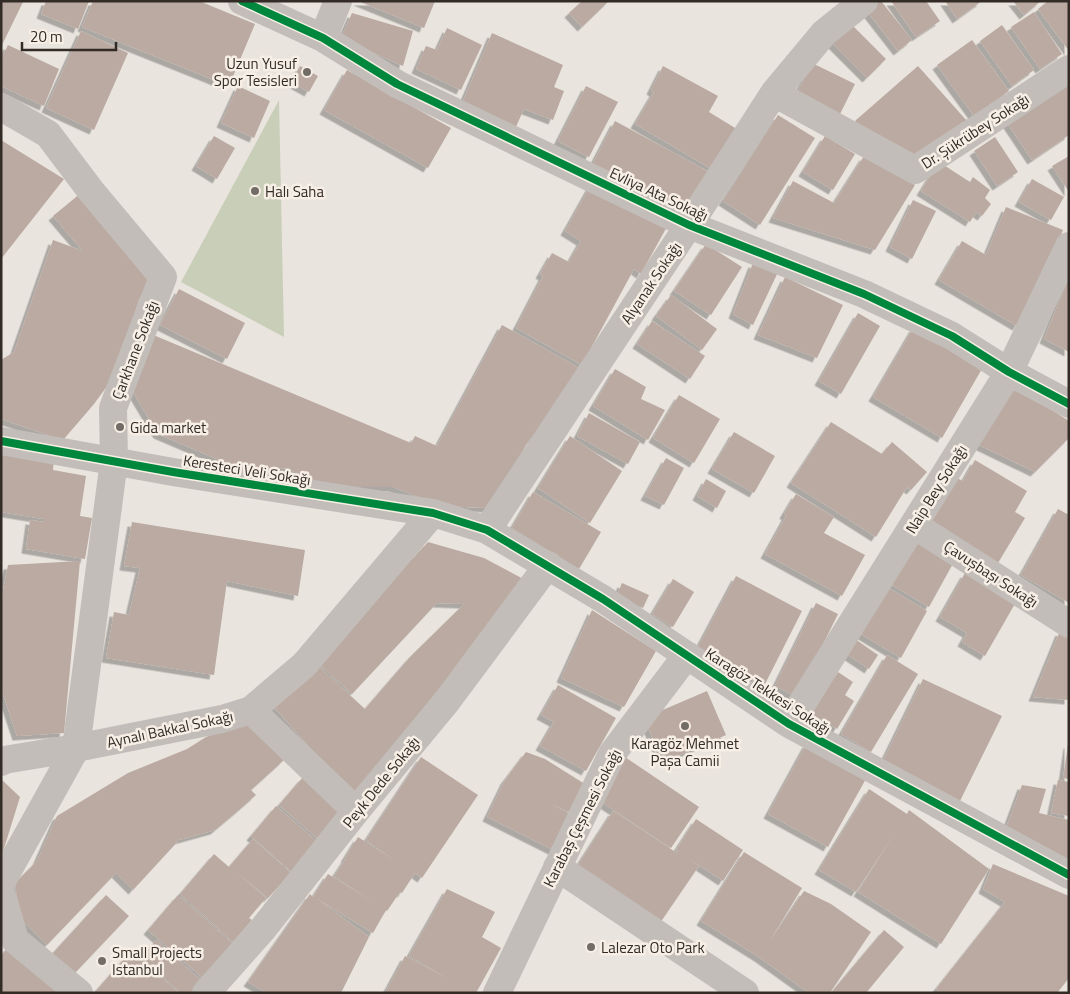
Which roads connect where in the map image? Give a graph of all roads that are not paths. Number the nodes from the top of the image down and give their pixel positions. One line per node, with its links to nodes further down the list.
1 (242, 1): 4 (street, Evliya Ata Sokağı)
2 (338, 1): 4 (street)
3 (864, 1): 6 (street, Alyanak Sokağı)
4 (323, 38): 8 (street, Evliya Ata Sokağı)
5 (1069, 69): 6 (street, Dr. Şükrübey Sokağı)
6 (774, 94): 8 (street, Alyanak Sokağı)
7 (1, 107): 13 (street, Çarkhane Sokağı)
8 (689, 225): 10 (street, Evliya Ata Sokağı); 16 (street, Alyanak Sokağı)
9 (1069, 246): 10 (street, Naip Bey Sokağı)
10 (1009, 372): 11 (street, Evliya Ata Sokağı); 15 (street, Naip Bey Sokağı)
11 (1069, 404)
12 (1, 441): 13 (street, Keresteci Veli Sokağı)
13 (114, 462): 14 (street, Keresteci Veli Sokağı); 22 (street, Çarkhane Sokağı)
14 (433, 513): 16 (street, Keresteci Veli Sokağı); 20 (street, Aynalı Bakkal Sokağı)
15 (914, 524): 18 (street, Çavuşbaşı Sokağı); 21 (street, Naip Bey Sokağı)
16 (487, 530): 17 (street, Karagöz Tekkesi Sokağı)
17 (548, 566): 19 (street, Karagöz Tekkesi Sokağı); 24 (street, Peyk Dede Sokağı)
18 (1069, 624)
19 (687, 655): 21 (street, Karagöz Tekkesi Sokağı); 25 (street, Karabaş Çeşmesi Sokağı)
20 (251, 710): 22 (street, Aynalı Bakkal Sokağı); 24 (street)
21 (789, 724): 26 (street, Karagöz Tekkesi Sokağı)
22 (76, 748): 23 (street, Aynalı Bakkal Sokağı); 27 (street)
23 (1, 762)
24 (356, 812): 30 (street, Peyk Dede Sokağı)
25 (557, 868): 31 (street, Karabaş Çeşmesi Sokağı); 32 (street)
26 (1069, 875)
27 (1, 883)
28 (1, 892): 29 (street)
29 (79, 993)
30 (206, 993)
31 (497, 993)
32 (745, 993)

